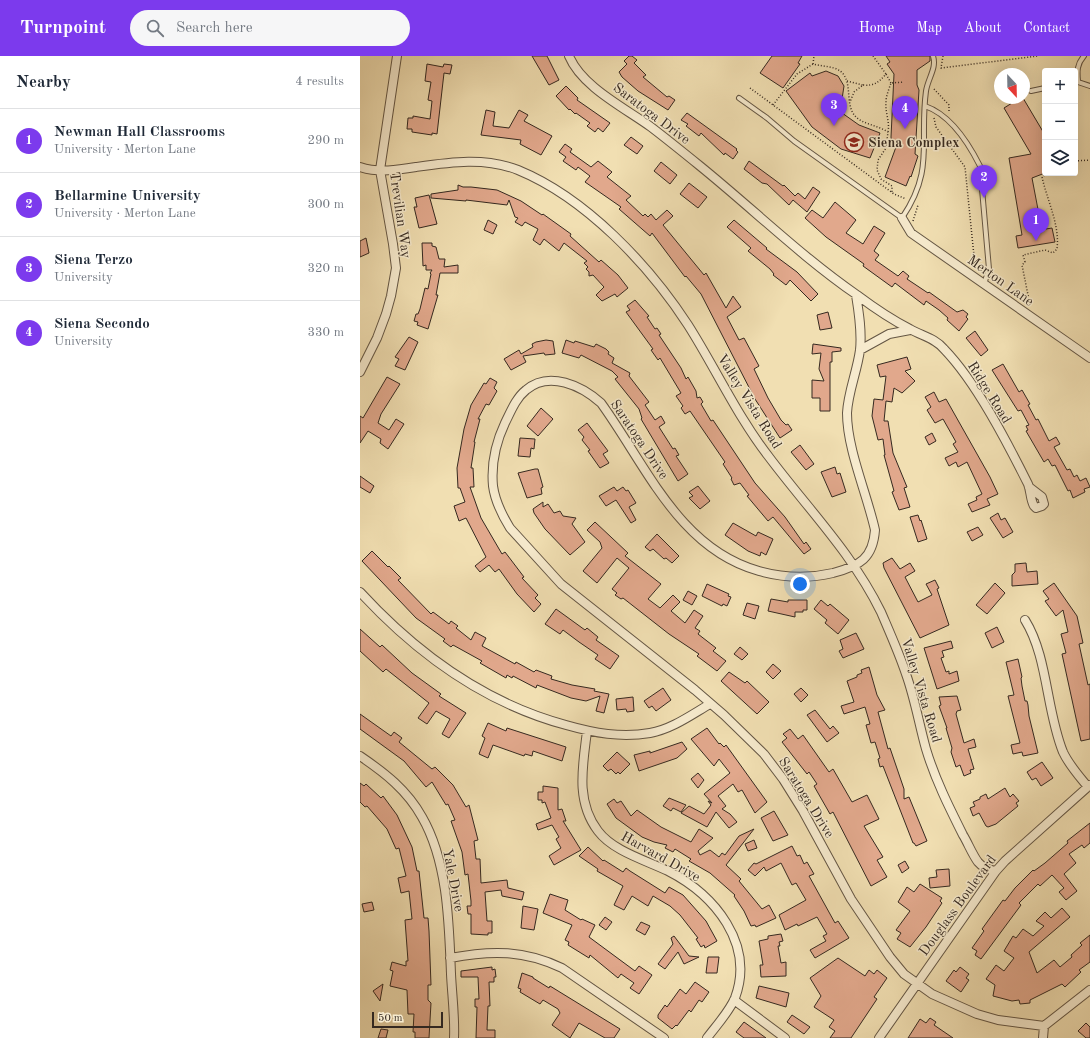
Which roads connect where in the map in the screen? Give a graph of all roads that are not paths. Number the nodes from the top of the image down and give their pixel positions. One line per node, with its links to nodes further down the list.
1 (397, 56): 13 (street, Trevilian Way)
2 (570, 56): 16 (street, Saratoga Drive)
3 (933, 56): 11 (lane)
4 (1084, 56): 5 (lane)
5 (1077, 68)
6 (1078, 81): 7 (lane)
7 (1090, 86)
8 (1042, 89): 9 (lane)
9 (1031, 92)
10 (738, 98): 14 (lane)
11 (924, 106): 14 (lane); 15 (lane)
12 (360, 167): 13 (street, Valley Vista Road)
13 (380, 170): 20 (street, Trevilian Way); 22 (street, Valley Vista Road)
14 (902, 218): 15 (street, Merton Lane)
15 (984, 284): 19 (street, Merton Lane)
16 (856, 295): 17 (street, Ridge Road); 18 (street, Saratoga Drive)
17 (910, 330): 18 (street); 21 (street, Ridge Road)
18 (860, 350): 22 (street, Saratoga Drive)
19 (1090, 358)
20 (360, 372)
21 (1029, 487)
22 (854, 564): 25 (street, Saratoga Drive); 29 (street, Valley Vista Road)
23 (360, 592): 26 (street)
24 (1025, 620): 28 (street)
25 (710, 704): 26 (street); 31 (street, Saratoga Drive)
26 (587, 731): 33 (street, Harvard Drive)
27 (360, 756): 30 (street, Yale Drive)
28 (1089, 786): 29 (street, Douglass Boulevard)
29 (996, 871): 31 (street, Douglass Boulevard)
30 (450, 958): 35 (street, Yale Drive); 36 (street)
31 (916, 983): 34 (street, Saratoga Drive); 39 (street, Douglass Boulevard)
32 (1090, 990): 34 (street)
33 (734, 1000): 37 (street, Harvard Drive); 38 (street)
34 (1044, 1026): 40 (street)
35 (454, 1038)
36 (664, 1038)
37 (707, 1038)
38 (785, 1038)
39 (879, 1038)
40 (1042, 1038)

